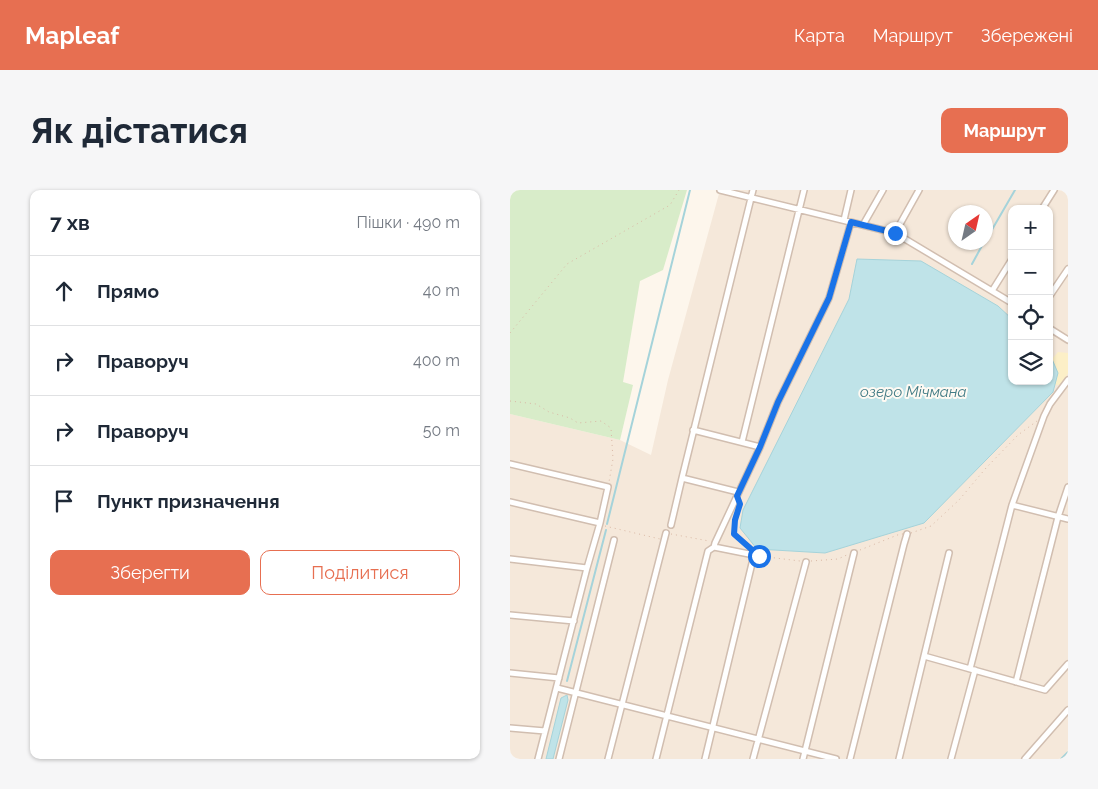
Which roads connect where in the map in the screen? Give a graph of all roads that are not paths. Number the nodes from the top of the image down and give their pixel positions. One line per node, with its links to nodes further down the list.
1 (720, 190): 8 (street)
2 (753, 190): 8 (street)
3 (804, 190): 10 (street)
4 (851, 190): 11 (street)
5 (883, 190): 13 (street)
6 (919, 190): 14 (street)
7 (1054, 190): 9 (street)
8 (751, 198): 10 (street); 23 (street)
9 (1045, 205)
10 (799, 209): 11 (street); 24 (street)
11 (844, 220): 12 (street)
12 (851, 222): 13 (street); 25 (street)
13 (863, 225): 14 (street)
14 (895, 233): 17 (street)
15 (1008, 265): 17 (street)
16 (1068, 270): 18 (street)
17 (992, 291): 19 (street)
18 (1050, 295)
19 (1008, 301)
20 (1053, 331): 21 (street)
21 (1068, 340)
22 (1068, 380): 31 (street)
23 (694, 430): 24 (street); 27 (street)
24 (742, 442): 25 (street)
25 (760, 447): 29 (street)
26 (510, 464): 34 (street)
27 (682, 478): 29 (street); 35 (street)
28 (1068, 487): 32 (street)
29 (737, 494): 39 (street)
30 (510, 502): 34 (street)
31 (1012, 505): 32 (street); 49 (street)
32 (1058, 517): 33 (street); 52 (street)
33 (1068, 519)
34 (600, 524): 44 (street)
35 (671, 525)
36 (666, 533): 55 (street)
37 (908, 534): 71 (street)
38 (614, 540): 54 (street)
39 (715, 544): 57 (street); 59 (street)
40 (854, 553): 62 (street)
41 (949, 553): 47 (street)
42 (510, 559): 44 (street)
43 (806, 562): 61 (street)
44 (587, 568): 46 (street)
45 (510, 616): 46 (street)
46 (574, 621): 51 (street)
47 (924, 656): 49 (street); 72 (street)
48 (1068, 664): 52 (street)
49 (972, 669): 52 (street); 73 (street)
50 (510, 673): 51 (street)
51 (559, 678): 53 (street)
52 (1016, 682)
53 (557, 688): 54 (street); 60 (street)
54 (575, 693): 55 (street); 64 (street)
55 (622, 705): 57 (street); 65 (street)
56 (1068, 710): 74 (street)
57 (666, 716): 59 (street); 66 (street)
58 (510, 728): 60 (street)
59 (712, 728): 61 (street); 67 (street)
60 (545, 731): 63 (street)
61 (758, 739): 62 (street); 68 (street)
62 (805, 751): 69 (street); 70 (street)
63 (538, 759)
64 (559, 759)
65 (608, 759)
66 (656, 759)
67 (704, 759)
68 (754, 759)
69 (803, 759)
70 (836, 759)
71 (850, 759)
72 (898, 759)
73 (952, 759)
74 (1025, 759)

